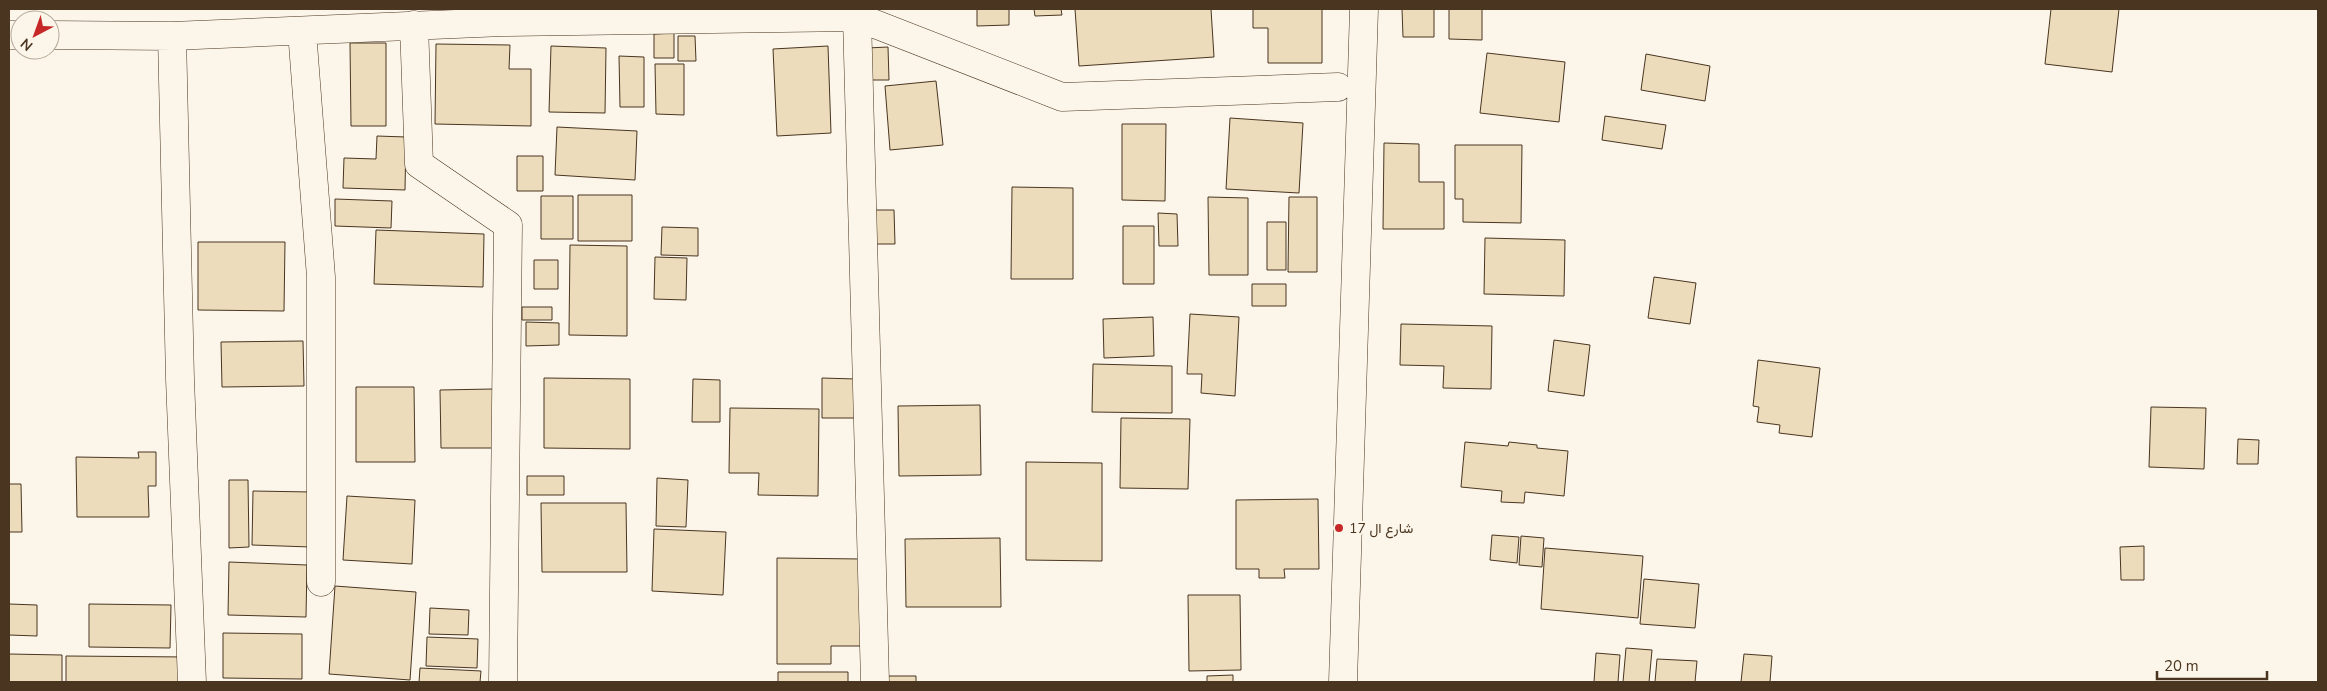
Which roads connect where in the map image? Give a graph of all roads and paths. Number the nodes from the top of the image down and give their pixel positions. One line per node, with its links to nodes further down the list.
1 (1364, 9): 12 (street)
2 (857, 17): 3 (street); 7 (street); 11 (street)
3 (414, 26): 4 (street); 10 (street)
4 (302, 31): 6 (street); 8 (street)
5 (60, 35): 6 (street)
6 (172, 36): 9 (street)
7 (1338, 87)
8 (321, 582)
9 (192, 682)
10 (503, 682)
11 (875, 682)
12 (1343, 682)

